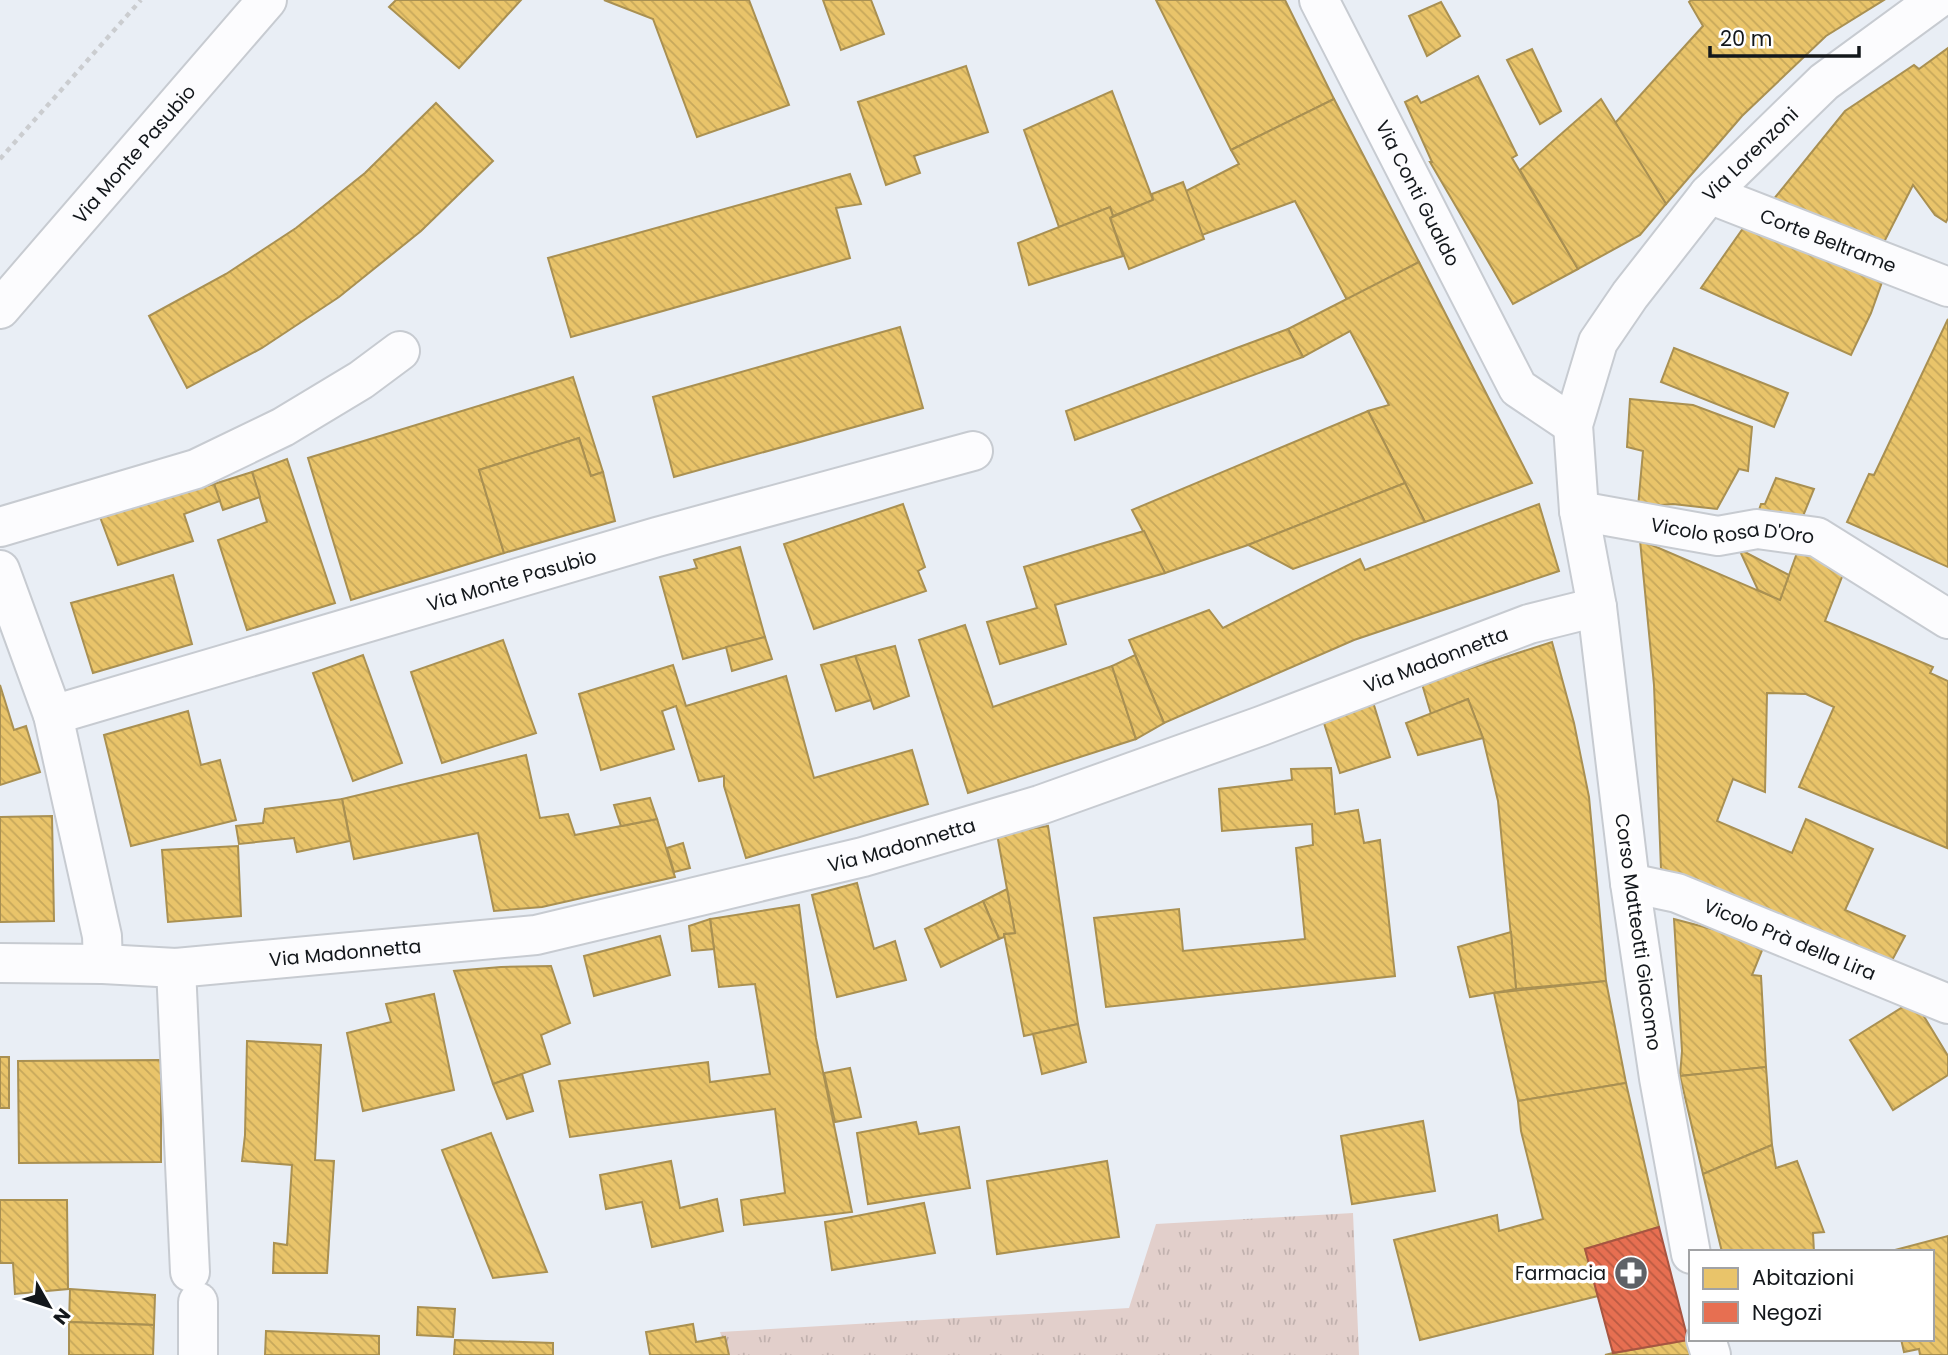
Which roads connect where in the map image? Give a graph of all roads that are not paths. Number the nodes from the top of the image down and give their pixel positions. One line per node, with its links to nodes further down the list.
1 (267, 0): 6 (street, Via Monte Pasubio)
2 (1319, 0): 8 (street, Via Conti Gualdo)
3 (1936, 0): 4 (street, Via Lorenzoni)
4 (1709, 194): 5 (street, Corte Beltrame); 8 (street, Via Lorenzoni)
5 (1948, 287)
6 (0, 309)
7 (400, 351): 11 (street)
8 (1573, 425): 10 (street, Corso Matteotti Giacomo)
9 (973, 451): 15 (street, Via Monte Pasubio)
10 (1579, 512): 13 (street, Corso Matteotti Giacomo); 14 (street, Vicolo Rosa D'Oro)
11 (0, 527)
12 (0, 570): 15 (street)
13 (1597, 607): 16 (street, Corso Matteotti Giacomo); 19 (street, Via Madonnetta)
14 (1948, 619)
15 (53, 715): 18 (street)
16 (1630, 883): 20 (street, Vicolo Prà della Lira); 21 (street, Corso Matteotti Giacomo)
17 (0, 963): 18 (street, Via Madonnetta)
18 (103, 964): 19 (street, Via Madonnetta)
19 (176, 968): 22 (street)
20 (1948, 1004)
21 (1690, 1250)
22 (198, 1355)

